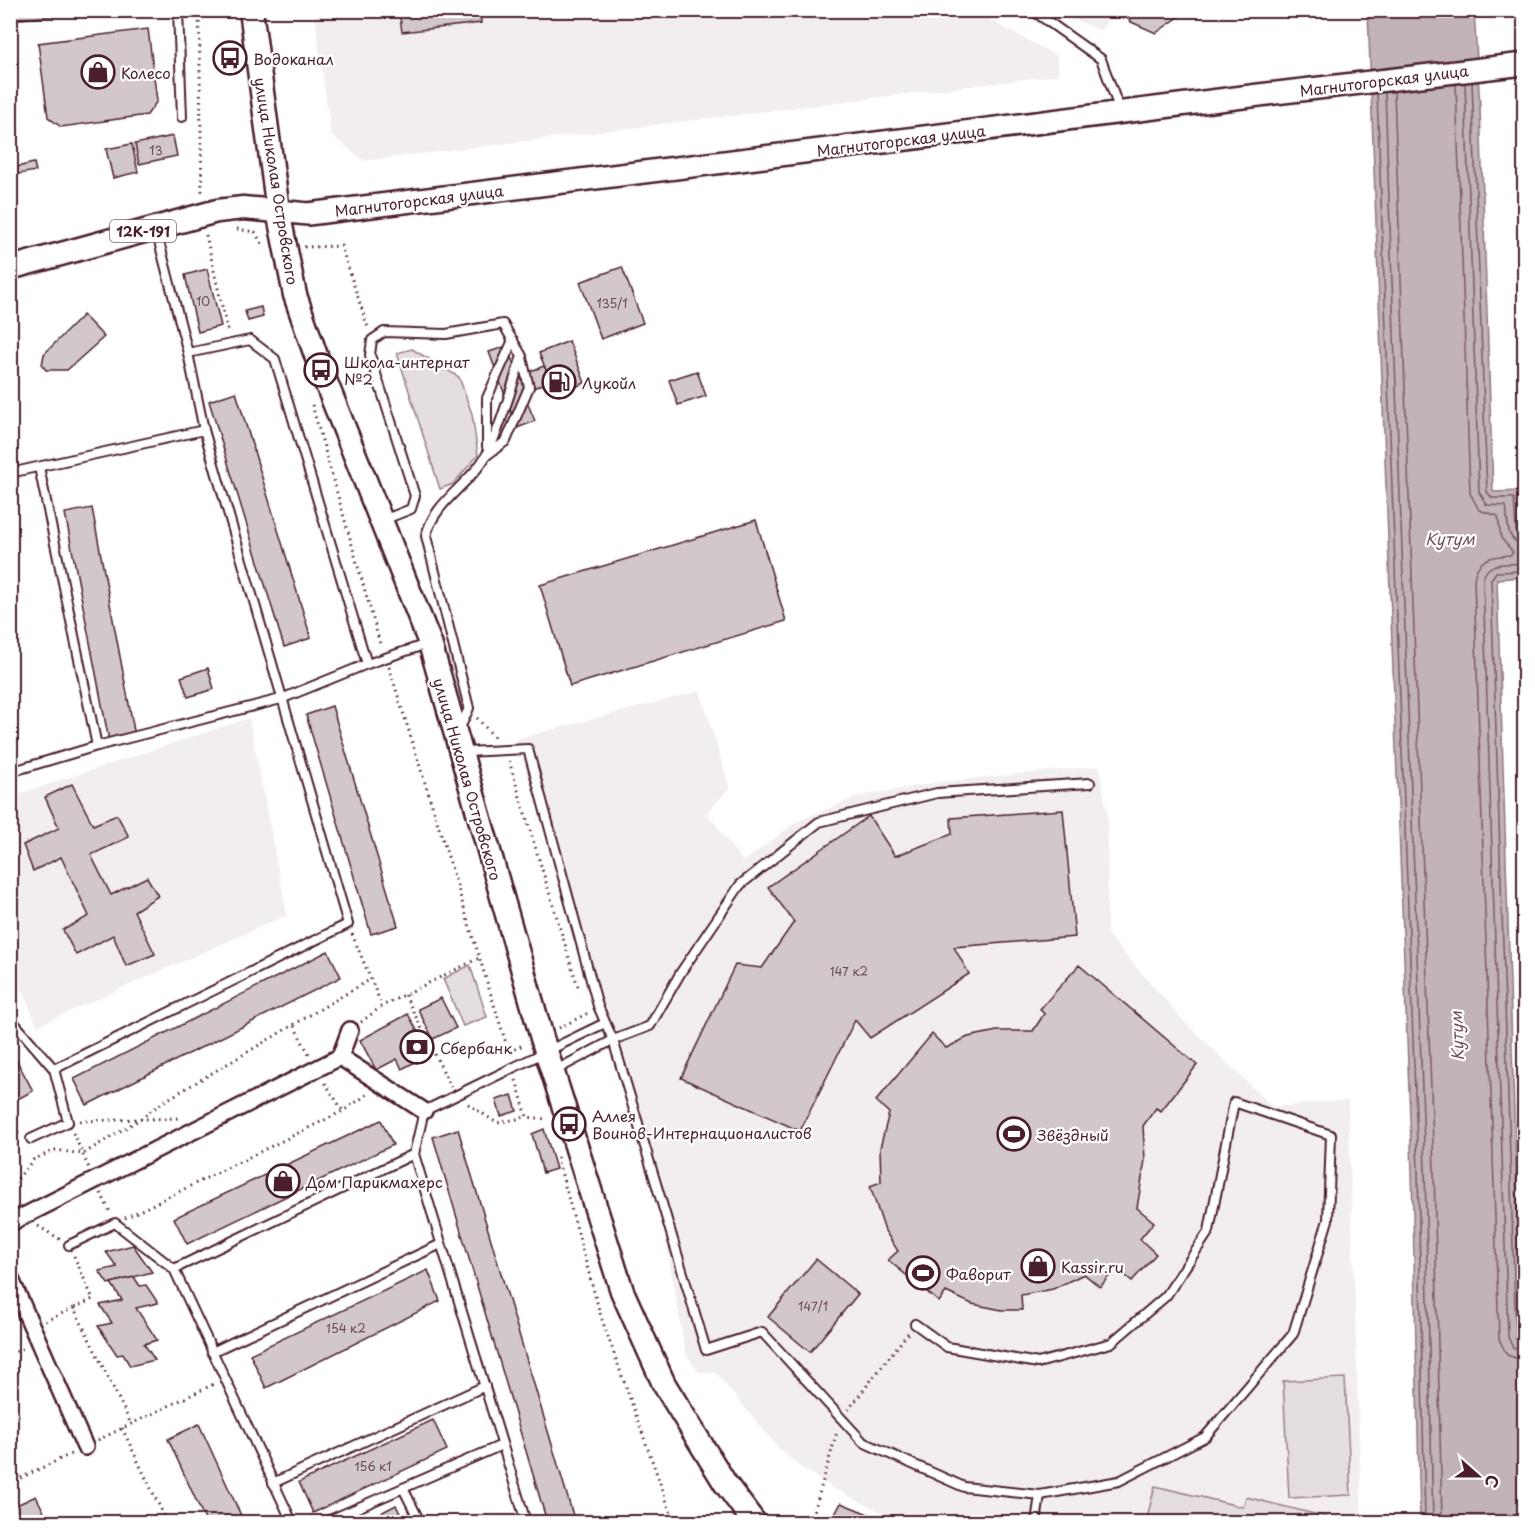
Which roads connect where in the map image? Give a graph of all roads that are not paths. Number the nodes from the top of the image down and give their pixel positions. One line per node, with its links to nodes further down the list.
1 (178, 10): 6 (lane)
2 (251, 10): 7 (main road, улица Николая Островского)
3 (1032, 10): 5 (lane)
4 (1524, 64): 5 (main road, Магнитогорская улица)
5 (1120, 112): 7 (main road, Магнитогорская улица)
6 (182, 117)
7 (278, 211): 8 (main road, 12К-191); 17 (main road, улица Николая Островского)
8 (155, 227): 9 (main road, 12К-191); 11 (lane)
9 (10, 268)
10 (513, 340): 12 (lane); 14 (lane); 17 (lane)
11 (188, 353): 13 (lane); 19 (lane)
12 (522, 356): 14 (lane); 14 (lane)
13 (204, 430): 15 (lane); 20 (lane)
14 (486, 455): 21 (lane)
15 (39, 467): 16 (lane); 22 (lane)
16 (10, 473)
17 (380, 521): 18 (main road, улица Николая Островского)
18 (430, 643): 19 (lane); 21 (main road, улица Николая Островского)
19 (367, 664): 20 (lane)
20 (281, 699): 22 (lane); 31 (lane)
21 (458, 745): 26 (lane); 30 (main road, улица Николая Островского)
22 (97, 746): 23 (lane)
23 (10, 772)
24 (1090, 783): 28 (lane)
25 (10, 1018): 31 (lane)
26 (605, 1023): 28 (lane); 30 (lane)
27 (350, 1030): 29 (street)
28 (613, 1040): 30 (lane); 47 (lane)
29 (340, 1057): 32 (street); 35 (street)
30 (550, 1062): 32 (lane); 52 (main road, улица Николая Островского)
31 (54, 1070): 33 (lane)
32 (424, 1111): 34 (lane)
33 (31, 1139)
34 (414, 1154): 36 (lane); 38 (lane)
35 (17, 1220)
36 (441, 1244): 41 (lane); 42 (lane)
37 (69, 1245): 38 (lane)
38 (174, 1269): 41 (lane)
39 (10, 1277): 44 (street)
40 (915, 1324): 47 (lane)
41 (212, 1352): 45 (lane)
42 (485, 1386): 43 (lane); 45 (lane)
43 (502, 1445): 46 (lane); 51 (lane)
44 (85, 1447)
45 (273, 1484): 48 (lane)
46 (403, 1488): 49 (lane); 50 (lane)
47 (1040, 1495): 53 (lane)
48 (292, 1522)
49 (325, 1522)
50 (420, 1522)
51 (526, 1522)
52 (754, 1522)
53 (1036, 1522)

